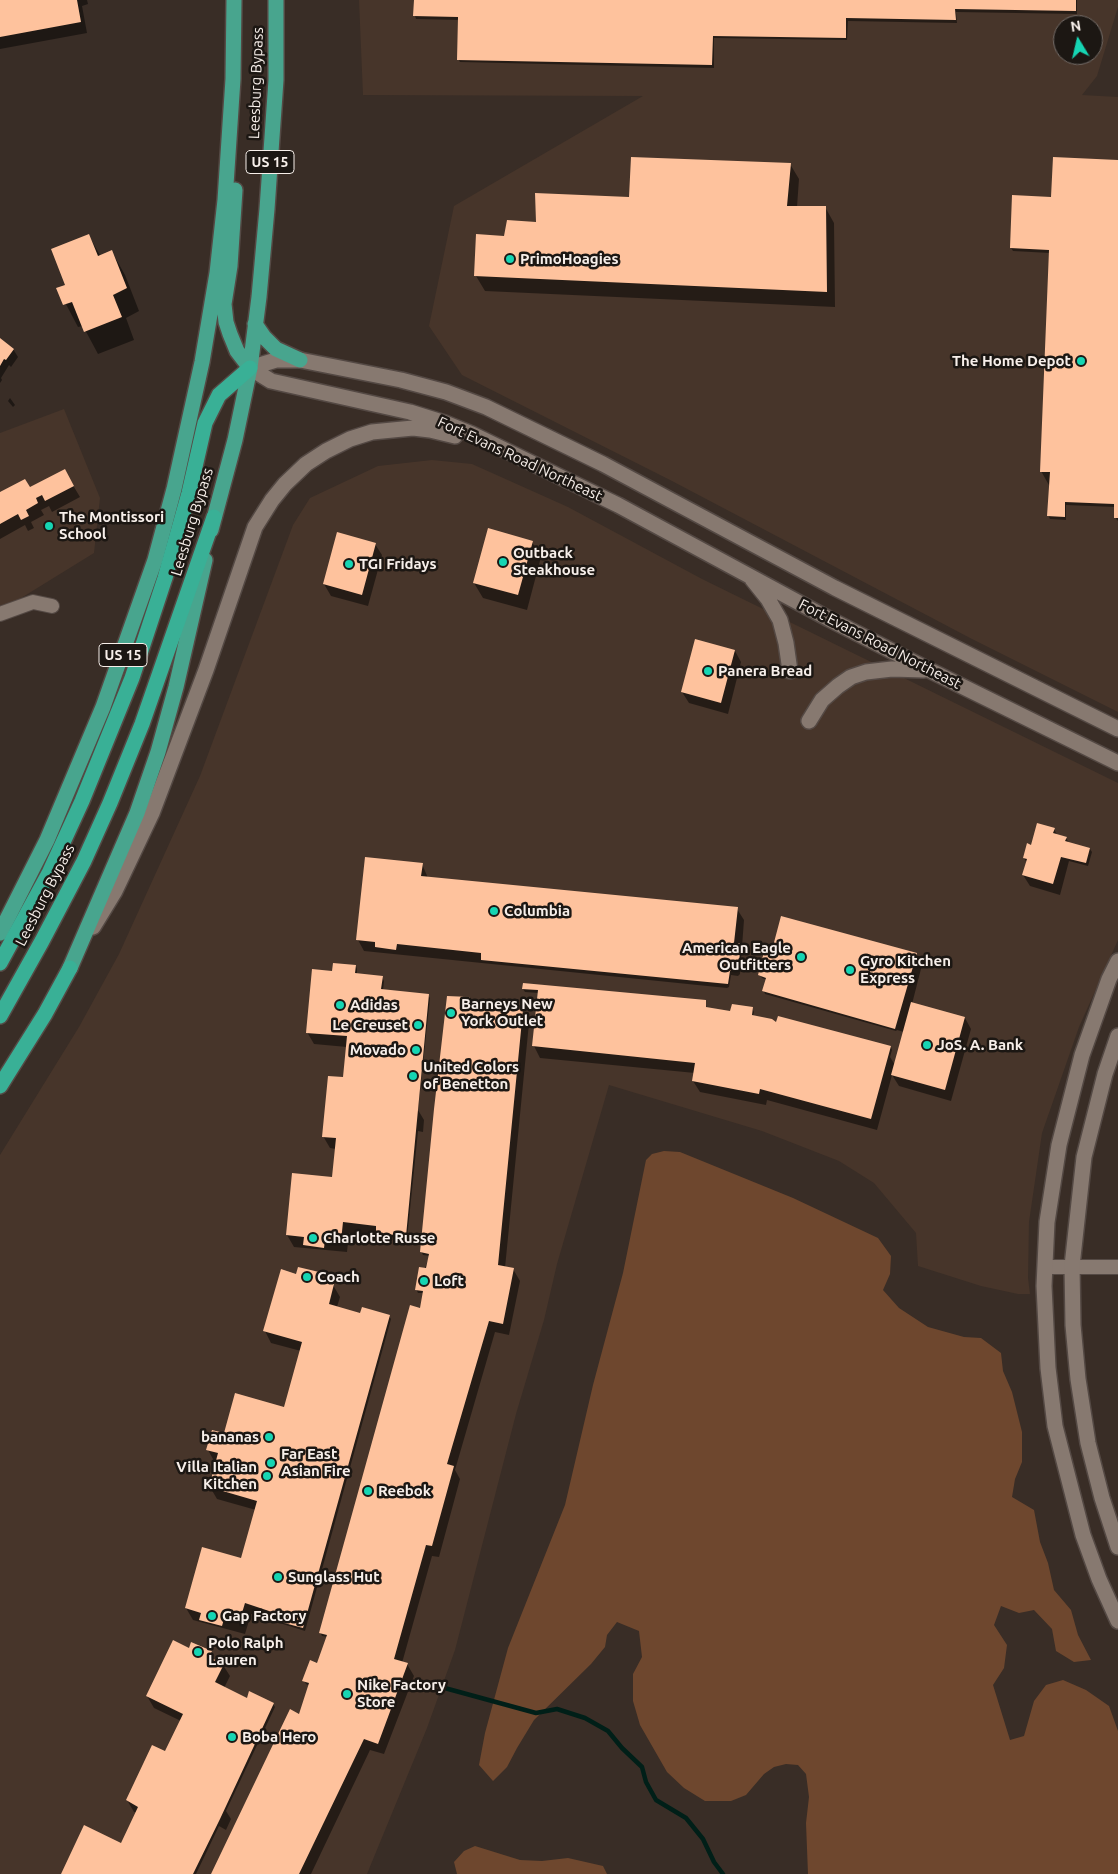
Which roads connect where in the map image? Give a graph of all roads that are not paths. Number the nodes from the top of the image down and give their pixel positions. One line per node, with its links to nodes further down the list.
1 (234, 0): 3 (highway, Leesburg Bypass / US 15)
2 (276, 0): 4 (highway, Leesburg Bypass / US 15)
3 (232, 98): 6 (highway); 17 (highway, Leesburg Bypass / US 15)
4 (255, 324): 5 (highway); 6 (highway, Leesburg Bypass / US 15)
5 (300, 360): 6 (main road, Fort Evans Road Northeast); 15 (main road, Fort Evans Road Northeast)
6 (250, 368): 7 (main road, Fort Evans Road Northeast); 8 (highway, Leesburg Bypass / US 15); 19 (highway)
7 (518, 456): 9 (main road, Fort Evans Road Northeast); 20 (main road)
8 (214, 517): 20 (highway); 21 (highway, Leesburg Bypass / US 15)
9 (748, 574): 12 (main road, Fort Evans Road Northeast); 13 (main road)
10 (52, 606): 11 (street)
11 (0, 614)
12 (929, 670): 14 (main road); 16 (main road, Fort Evans Road Northeast)
13 (790, 671)
14 (808, 721)
15 (1118, 729)
16 (1118, 763)
17 (0, 933)
18 (1118, 960): 25 (main road)
19 (0, 963)
20 (70, 968): 23 (highway)
21 (0, 1016)
22 (1118, 1036): 24 (main road)
23 (0, 1086)
24 (1072, 1266): 25 (street); 26 (street); 27 (main road)
25 (1046, 1267): 28 (main road)
26 (1118, 1267)
27 (1118, 1547)
28 (1118, 1622)

